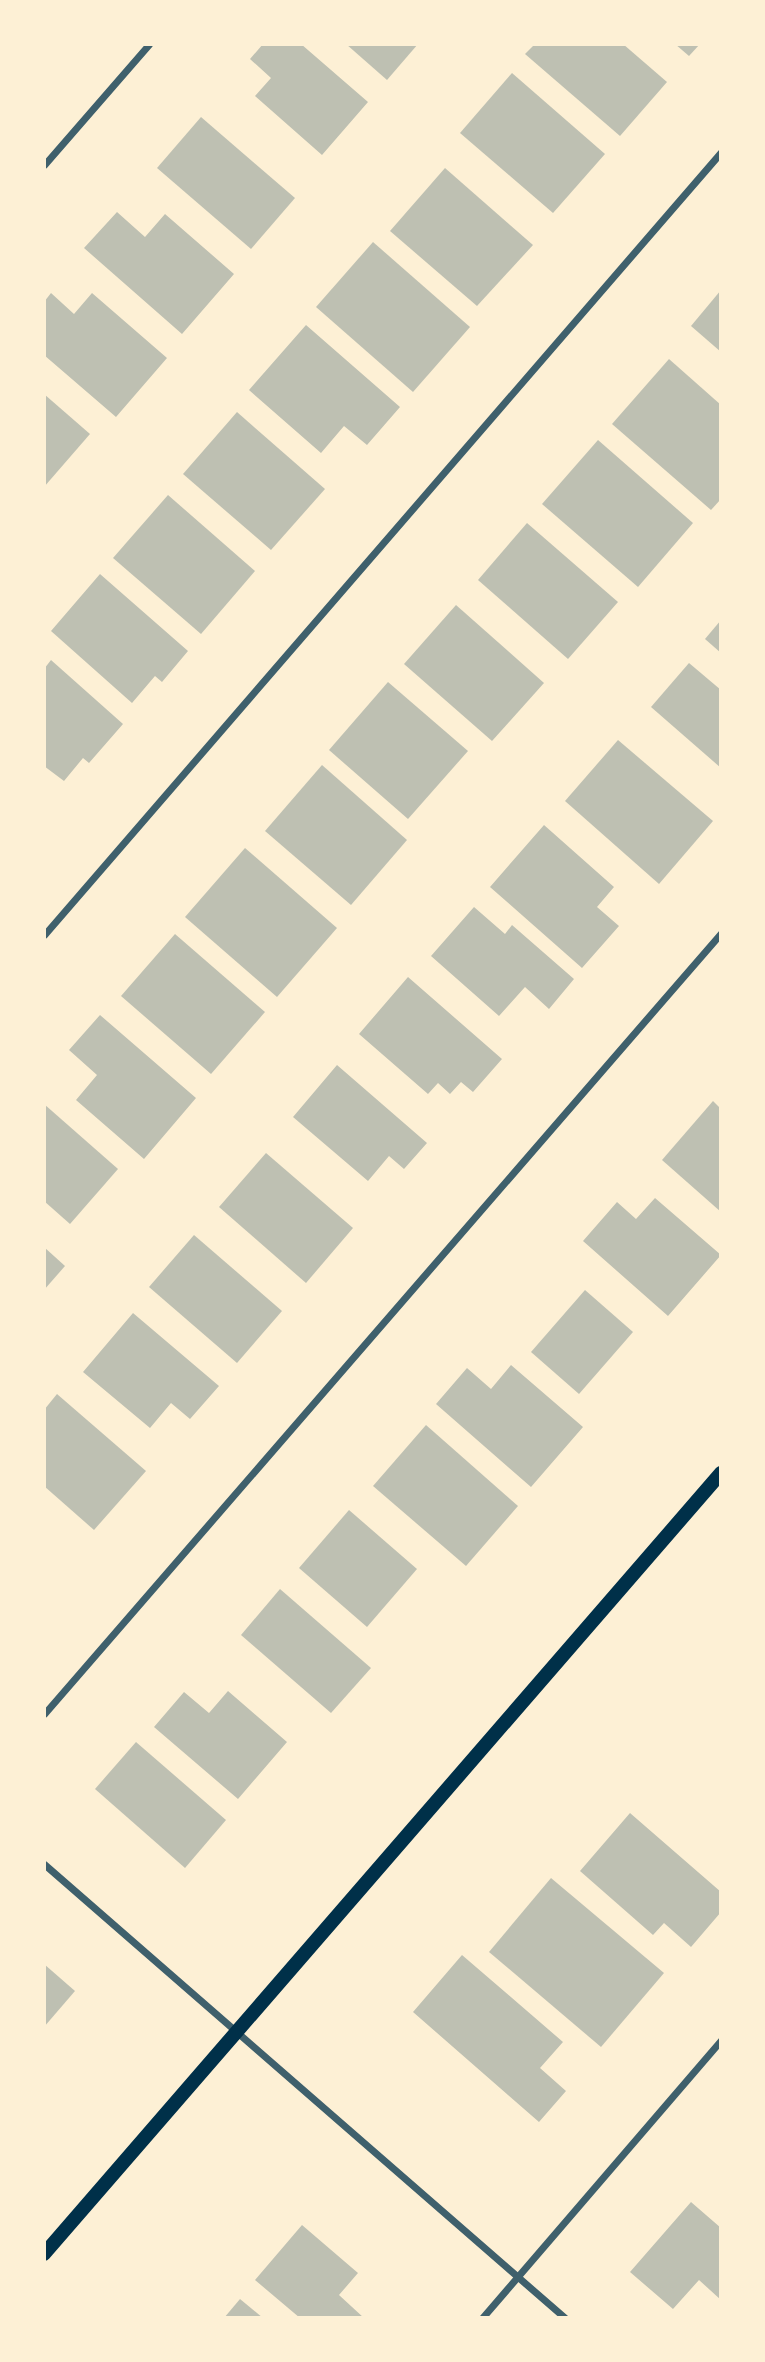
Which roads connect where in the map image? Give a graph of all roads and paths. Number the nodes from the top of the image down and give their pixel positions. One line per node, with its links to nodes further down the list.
1 (149, 44): 3 (street)
2 (721, 152): 5 (street)
3 (44, 164)
4 (721, 933): 7 (street)
5 (44, 935)
6 (721, 1473): 9 (main road)
7 (44, 1714)
8 (44, 1864): 9 (street)
9 (236, 2032): 11 (main road); 12 (street)
10 (721, 2040): 12 (street)
11 (44, 2254)
12 (517, 2276): 13 (street); 14 (street)
13 (482, 2318)
14 (565, 2318)

